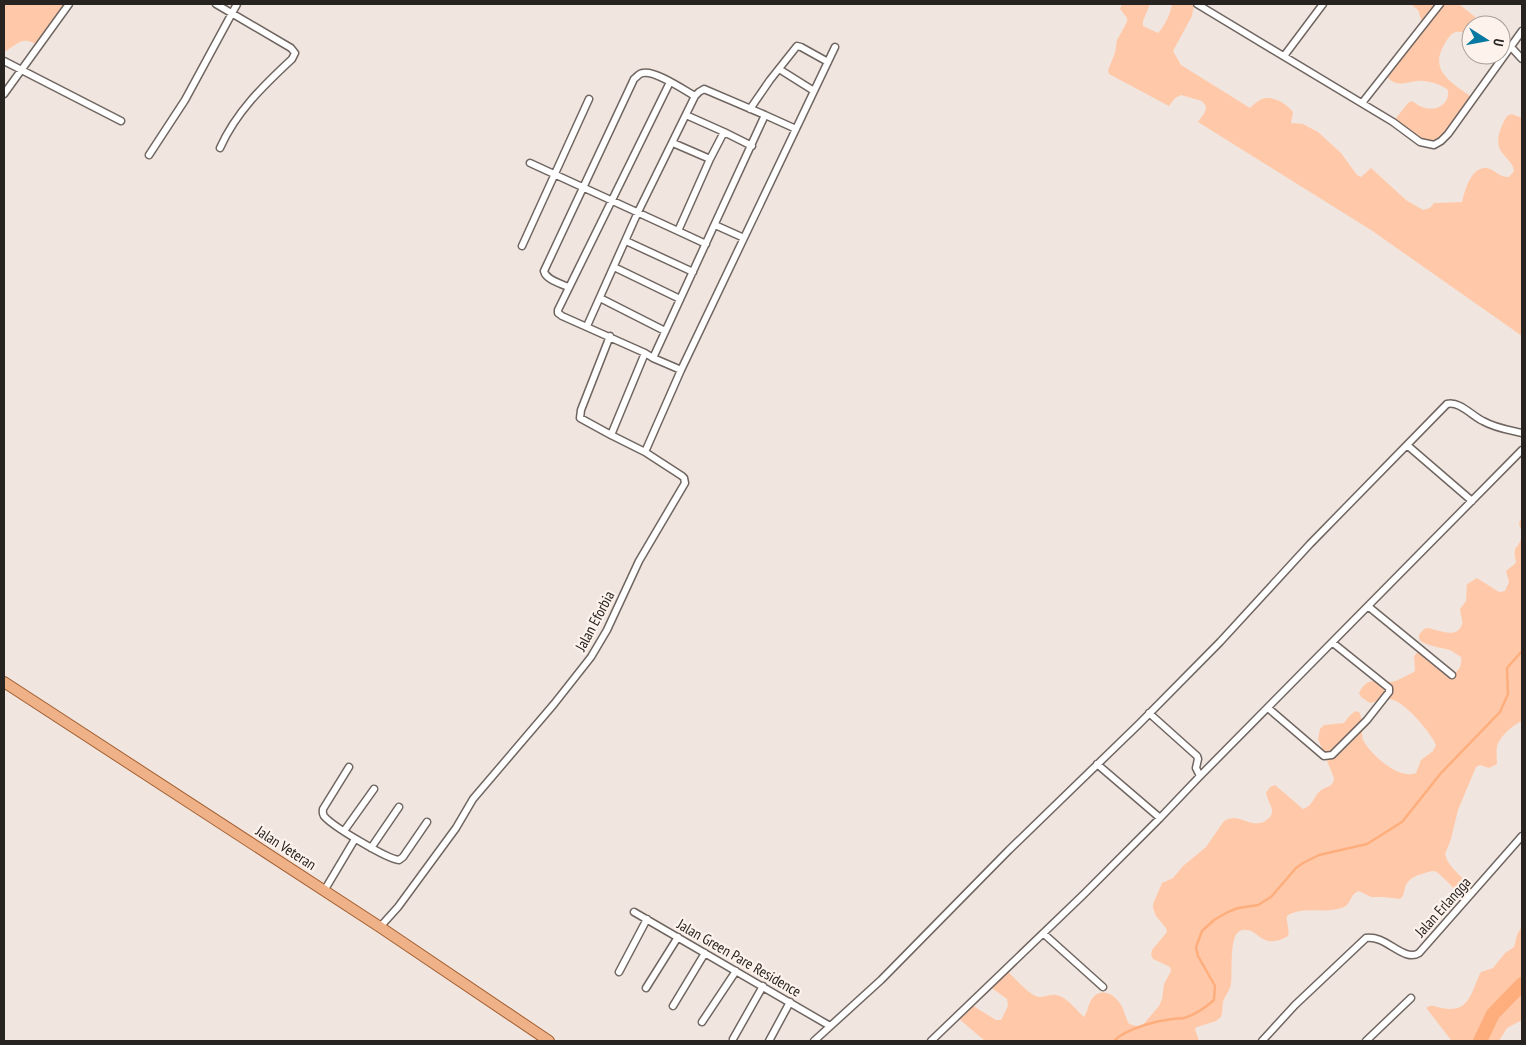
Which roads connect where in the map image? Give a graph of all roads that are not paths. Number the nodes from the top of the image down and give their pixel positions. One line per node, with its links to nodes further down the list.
1 (69, 4): 17 (street)
2 (216, 4): 7 (street)
3 (237, 4): 7 (street)
4 (1197, 4): 11 (street)
5 (1323, 4): 11 (street)
6 (1440, 4): 23 (street)
7 (232, 13): 32 (street); 33 (street)
8 (1522, 31): 10 (street)
9 (835, 46): 14 (street)
10 (1511, 47): 12 (street)
11 (1284, 56): 23 (street)
12 (1522, 59)
13 (4, 61): 17 (street)
14 (828, 62): 16 (street); 19 (street)
15 (1498, 65): 23 (street)
16 (779, 69): 19 (street); 24 (street)
17 (21, 70): 20 (street); 27 (street)
18 (670, 82): 21 (street); 37 (street); 38 (street)
19 (814, 92): 28 (street)
20 (4, 94)
21 (695, 96): 24 (street); 25 (street)
22 (589, 99): 36 (street)
23 (1362, 103)
24 (750, 109): 26 (street)
25 (686, 115): 29 (street); 30 (street)
26 (765, 115): 28 (street); 31 (street)
27 (120, 121)
28 (796, 129): 42 (street)
29 (724, 132): 31 (street); 34 (street)
30 (673, 143): 34 (street); 39 (street)
31 (752, 146): 40 (street)
32 (220, 148)
33 (149, 155)
34 (710, 159): 41 (street)
35 (530, 163): 36 (street)
36 (555, 174): 37 (street); 45 (street)
37 (584, 187): 38 (street); 48 (street)
38 (611, 200): 39 (street); 48 (street)
39 (638, 212): 41 (street); 43 (street)
40 (715, 226): 42 (street); 44 (street)
41 (678, 231): 44 (street)
42 (744, 238): 56 (street)
43 (626, 241): 46 (street); 47 (street)
44 (706, 244): 47 (street)
45 (522, 246)
46 (614, 267): 49 (street); 50 (street)
47 (693, 272): 50 (street)
48 (568, 287): 51 (street)
49 (600, 298): 51 (street); 52 (street)
50 (680, 300): 52 (street)
51 (587, 326): 53 (street)
52 (665, 331): 55 (street)
53 (610, 336): 54 (street); 58 (street, Jalan Eforbia)
54 (645, 353): 55 (street); 58 (street)
55 (653, 358): 56 (street)
56 (681, 370): 61 (street)
57 (1522, 433): 59 (street)
58 (610, 435): 61 (street, Jalan Eforbia)
59 (1406, 445): 62 (street); 68 (street)
60 (1522, 450): 62 (street)
61 (646, 452): 83 (street, Jalan Eforbia)
62 (1472, 501): 63 (street)
63 (1368, 607): 64 (street); 65 (street)
64 (1333, 643): 67 (street); 67 (street)
65 (1452, 674)
66 (4, 682): 80 (main road, Jalan Veteran)
67 (1268, 708): 71 (street)
68 (1149, 713): 69 (street); 71 (street)
69 (1097, 764): 74 (street); 96 (street)
70 (349, 767): 76 (street)
71 (1200, 776): 74 (street)
72 (374, 789): 76 (street)
73 (399, 807): 79 (street)
74 (1160, 818): 84 (street)
75 (427, 822): 79 (street)
76 (344, 831): 78 (street)
77 (1522, 836): 102 (street, Jalan Erlangga)
78 (355, 839): 79 (street); 80 (street)
79 (371, 848)
80 (324, 891): 83 (main road, Jalan Veteran)
81 (634, 912): 82 (street, Jalan Green Pare Residence)
82 (647, 919): 85 (street, Jalan Green Pare Residence); 88 (street)
83 (380, 928): 98 (main road, Jalan Veteran)
84 (1044, 934): 90 (street); 101 (street)
85 (678, 937): 86 (street, Jalan Green Pare Residence); 91 (street)
86 (705, 953): 87 (street, Jalan Green Pare Residence); 94 (street)
87 (736, 971): 89 (street, Jalan Green Pare Residence); 95 (street)
88 (618, 972)
89 (763, 986): 93 (street, Jalan Green Pare Residence); 97 (street)
90 (1103, 987)
91 (646, 988)
92 (1411, 998): 103 (street)
93 (790, 1002): 96 (street, Jalan Green Pare Residence); 99 (street)
94 (673, 1006)
95 (702, 1022)
96 (830, 1026): 100 (street)
97 (733, 1038)
98 (549, 1041)
99 (769, 1041)
100 (814, 1041)
101 (931, 1041)
102 (1262, 1041)
103 (1366, 1041)

